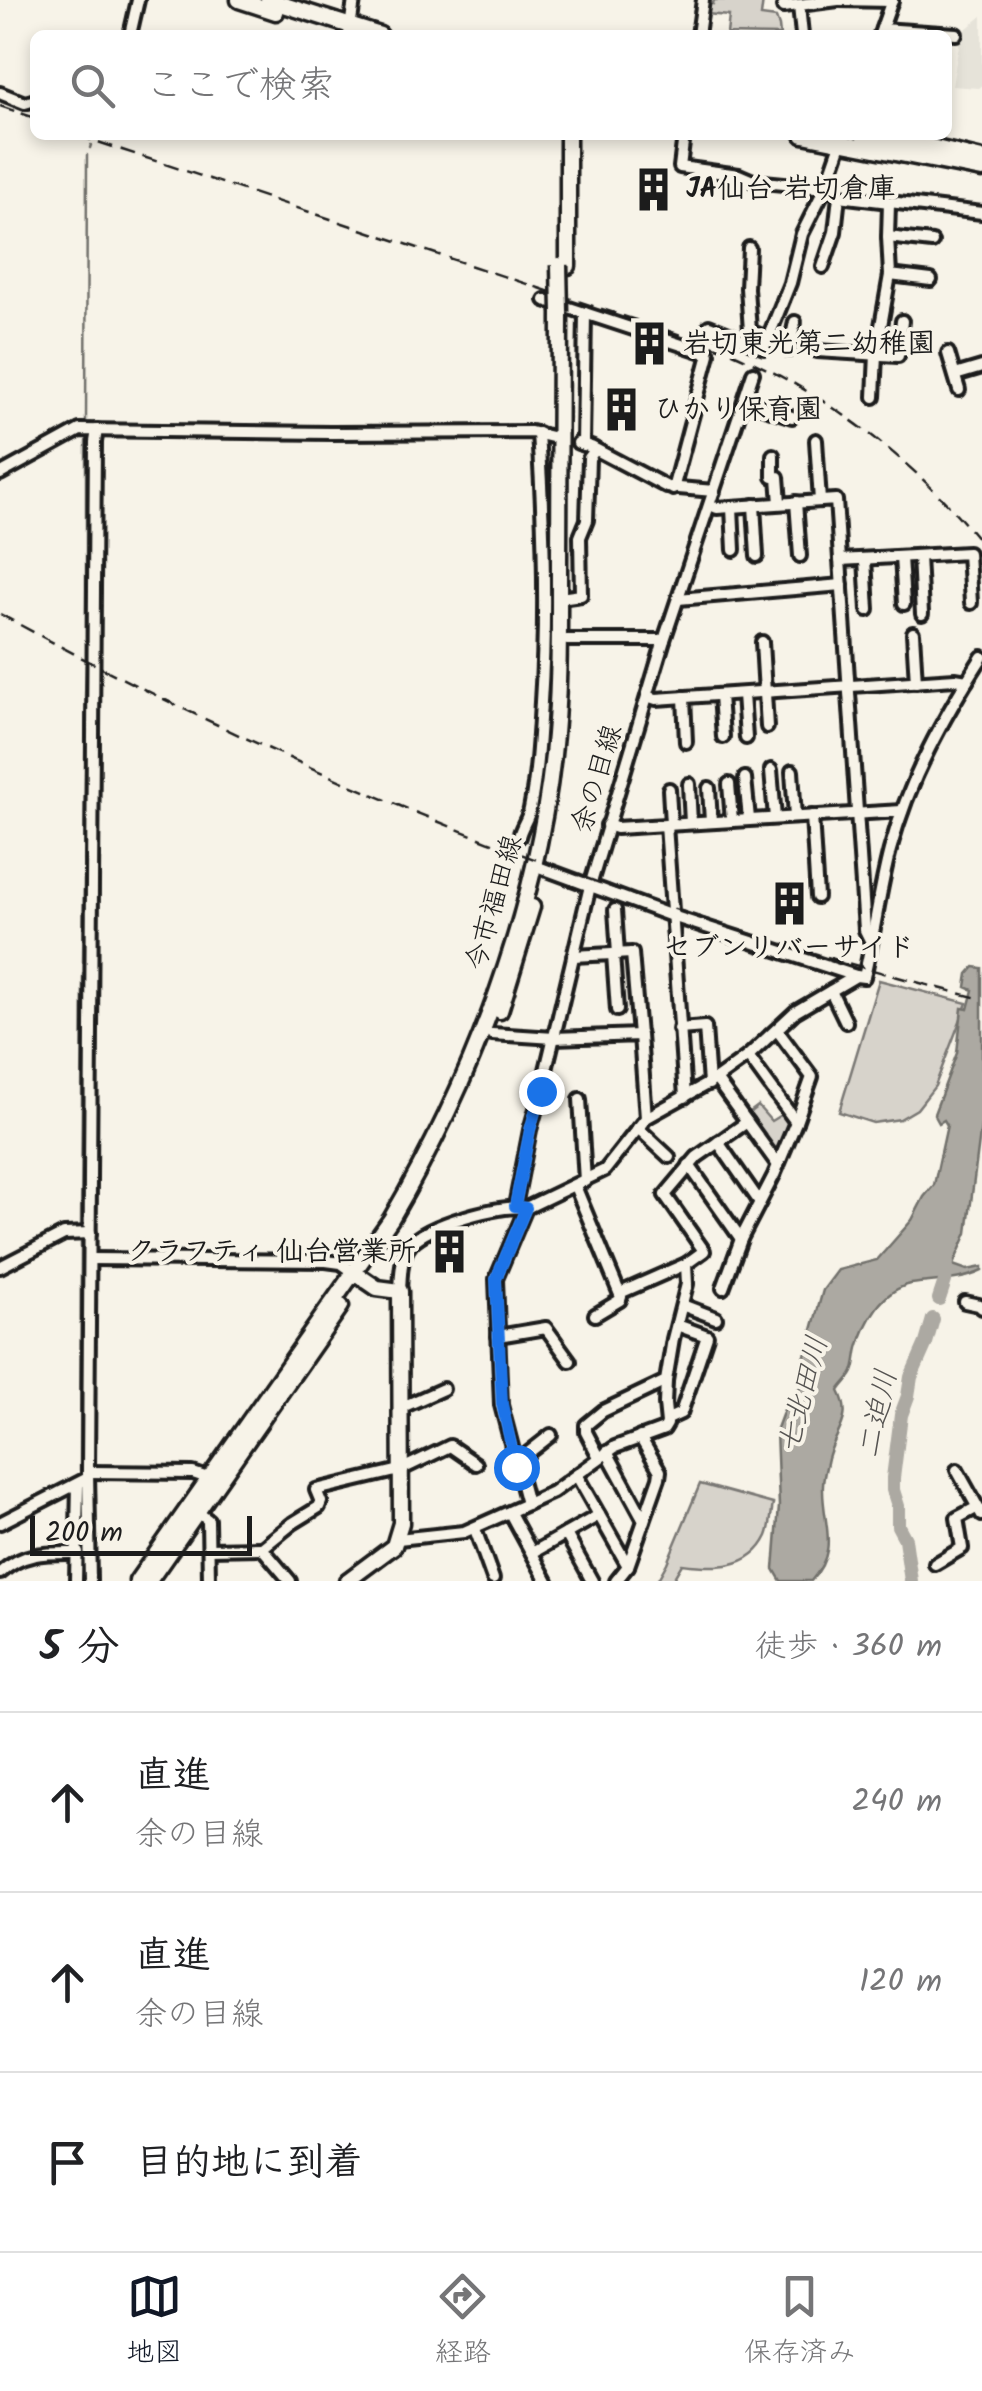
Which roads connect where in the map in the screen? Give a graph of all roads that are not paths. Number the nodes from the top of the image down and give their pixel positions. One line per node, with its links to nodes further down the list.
1 (138, 0): 10 (street)
2 (239, 0): 11 (main road)
3 (268, 0): 12 (main road)
4 (354, 0): 13 (street)
5 (703, 0): 14 (street)
6 (839, 0): 7 (street); 8 (street)
7 (892, 0): 16 (street)
8 (800, 6): 9 (street); 15 (street)
9 (783, 7)
10 (131, 30)
11 (342, 30)
12 (344, 30)
13 (349, 30)
14 (699, 30)
15 (802, 30)
16 (882, 30)
17 (952, 34): 18 (street)
18 (956, 34)
19 (0, 93): 20 (street)
20 (30, 101)
21 (559, 140): 36 (main road, 今市福田線)
22 (568, 140): 36 (main road, 今市福田線)
23 (683, 140): 29 (street)
24 (841, 140): 29 (street)
25 (851, 140): 28 (main road)
26 (893, 140): 27 (main road)
27 (982, 159)
28 (982, 170)
29 (826, 186): 30 (street); 46 (street)
30 (839, 196): 31 (street); 37 (street)
31 (888, 203): 32 (street); 33 (street)
32 (982, 213)
33 (888, 238): 34 (street); 38 (street)
34 (932, 242)
35 (749, 248): 46 (street)
36 (564, 265): 41 (main road, 今市福田線)
37 (822, 268)
38 (890, 275): 39 (street); 51 (street)
39 (931, 280)
40 (546, 300): 42 (street)
41 (564, 314): 82 (main road, 今市福田線); 161 (main road, 今市福田線)
42 (585, 314): 63 (street); 66 (street)
43 (795, 322): 47 (street)
44 (902, 322): 51 (street)
45 (709, 326): 46 (street)
46 (769, 335): 47 (street)
47 (792, 335): 48 (street)
48 (789, 350)
49 (818, 351): 51 (street)
50 (948, 352): 54 (street)
51 (876, 354): 56 (street)
52 (982, 366): 54 (street)
53 (752, 374): 57 (street, 余の目線)
54 (955, 375): 55 (street)
55 (959, 390)
56 (874, 397)
57 (744, 401): 58 (street); 67 (street, 余の目線)
58 (792, 416)
59 (97, 430): 60 (street); 65 (street); 156 (street)
60 (538, 433): 61 (street); 123 (street)
61 (552, 437)
62 (816, 440): 68 (street)
63 (586, 446): 66 (street); 82 (street)
64 (772, 455): 70 (street)
65 (0, 474)
66 (673, 489): 67 (street)
67 (714, 491): 72 (street, 余の目線)
68 (820, 501): 69 (street); 80 (street)
69 (796, 502): 70 (street); 76 (street)
70 (780, 504): 71 (street)
71 (754, 505): 73 (street); 75 (street)
72 (713, 506): 73 (street); 83 (street, 余の目線)
73 (732, 507): 74 (street)
74 (734, 550)
75 (756, 556)
76 (800, 556)
77 (920, 556): 78 (street); 84 (street); 87 (street)
78 (901, 557): 79 (street); 85 (street)
79 (865, 559): 80 (street); 86 (street)
80 (840, 560): 81 (street)
81 (842, 585): 83 (street); 95 (street)
82 (568, 597): 89 (main road, 今市福田線)
83 (682, 599): 90 (street, 余の目線)
84 (971, 603)
85 (904, 604)
86 (868, 610)
87 (922, 614)
88 (913, 633): 94 (street)
89 (567, 640): 90 (street); 124 (main road, 今市福田線)
90 (664, 640): 99 (street, 余の目線)
91 (762, 642): 96 (street)
92 (982, 657): 93 (street)
93 (967, 681): 94 (street); 112 (street)
94 (916, 682): 95 (street)
95 (850, 687): 96 (street); 113 (street)
96 (766, 692): 97 (street); 101 (street)
97 (743, 694): 98 (street); 103 (street)
98 (720, 695): 100 (street); 102 (street)
99 (651, 697): 100 (street); 122 (street, 余の目線)
100 (684, 697): 104 (street)
101 (767, 727)
102 (723, 737)
103 (746, 738)
104 (686, 742)
105 (771, 770): 116 (street)
106 (792, 771): 114 (street)
107 (745, 778): 118 (street)
108 (689, 784): 120 (street)
109 (730, 784): 117 (street)
110 (709, 788): 119 (street)
111 (669, 789): 121 (street)
112 (902, 811): 113 (street); 129 (street)
113 (856, 813): 115 (street); 129 (street)
114 (795, 816): 115 (street); 116 (street)
115 (812, 816): 126 (street)
116 (775, 818): 118 (street)
117 (732, 820): 118 (street); 119 (street)
118 (749, 820)
119 (712, 822): 120 (street)
120 (692, 823): 121 (street)
121 (668, 825): 122 (street); 128 (street)
122 (611, 826): 125 (street, 余の目線)
123 (519, 837)
124 (542, 868): 125 (street); 138 (main road, 今市福田線)
125 (590, 886): 128 (street); 131 (street, 余の目線)
126 (817, 897)
127 (615, 910): 130 (street)
128 (672, 916): 132 (street); 136 (street)
129 (872, 943): 132 (street)
130 (615, 954): 131 (street); 134 (street); 139 (street)
131 (573, 956): 140 (street, 余の目線)
132 (856, 976): 133 (street)
133 (831, 991): 135 (street); 137 (street)
134 (617, 1010)
135 (846, 1022)
136 (680, 1029): 142 (street); 143 (street)
137 (777, 1030): 141 (street); 147 (street)
138 (492, 1034): 140 (street); 161 (main road, 今市福田線)
139 (639, 1035): 140 (street); 145 (street)
140 (554, 1038): 155 (street, 余の目線)
141 (748, 1056): 142 (street); 147 (street)
142 (712, 1081): 143 (street); 146 (street)
143 (684, 1097): 145 (street)
144 (580, 1099): 153 (street)
145 (646, 1118): 148 (street)
146 (746, 1122): 149 (street); 152 (street)
147 (796, 1122): 152 (street)
148 (638, 1128): 150 (street); 153 (street)
149 (718, 1142): 151 (street); 154 (street)
150 (669, 1157)
151 (689, 1165): 157 (street); 159 (street)
152 (778, 1165): 154 (street)
153 (580, 1183): 155 (street); 164 (street)
154 (759, 1201): 157 (street)
155 (520, 1207): 163 (street); 171 (street, 余の目線)
156 (90, 1232): 158 (street); 160 (street)
157 (741, 1239): 162 (street)
158 (90, 1259): 161 (street); 185 (street)
159 (686, 1264): 164 (street); 166 (street)
160 (0, 1267)
161 (357, 1275): 163 (main road); 186 (main road, 今市福田線); 188 (main road, 今市福田線)
162 (723, 1288)
163 (400, 1292): 175 (main road)
164 (620, 1292): 168 (street)
165 (966, 1302): 167 (street)
166 (682, 1305): 169 (street); 170 (street)
167 (982, 1308)
168 (596, 1315)
169 (716, 1318)
170 (677, 1325): 173 (street); 176 (street)
171 (498, 1336): 172 (street); 181 (street, 余の目線)
172 (570, 1362)
173 (666, 1380): 176 (street); 179 (street)
174 (443, 1389): 175 (street)
175 (400, 1408): 182 (main road)
176 (668, 1419): 178 (street)
177 (551, 1435): 181 (street)
178 (640, 1437): 179 (street); 192 (street)
179 (603, 1455): 184 (street); 192 (street)
180 (476, 1464): 182 (street)
181 (516, 1467): 187 (street, 余の目線)
182 (400, 1470): 196 (main road); 197 (street)
183 (957, 1470): 189 (street)
184 (577, 1476): 187 (street); 191 (street)
185 (85, 1478): 186 (street); 193 (street); 199 (street); 201 (street)
186 (208, 1478): 208 (main road, 今市福田線)
187 (527, 1504): 190 (street)
188 (198, 1512): 198 (street); 209 (main road, 今市福田線)
189 (979, 1512): 202 (street)
190 (510, 1513): 194 (street); 200 (street)
191 (599, 1515): 195 (street); 203 (street)
192 (644, 1520): 203 (street)
193 (0, 1523)
194 (475, 1529): 196 (street); 205 (street)
195 (566, 1534): 200 (street); 214 (street)
196 (398, 1539): 212 (main road)
197 (262, 1548): 198 (street); 211 (street)
198 (209, 1549): 210 (street)
199 (76, 1553): 201 (street); 204 (street); 206 (street)
200 (532, 1553): 213 (street)
201 (89, 1554): 207 (street)
202 (935, 1564)
203 (628, 1566): 215 (street)
204 (0, 1572)
205 (493, 1579)
206 (76, 1581)
207 (90, 1581)
208 (136, 1581)
209 (150, 1581)
210 (209, 1581)
211 (290, 1581)
212 (348, 1581)
213 (548, 1581)
214 (592, 1581)
215 (616, 1581)

